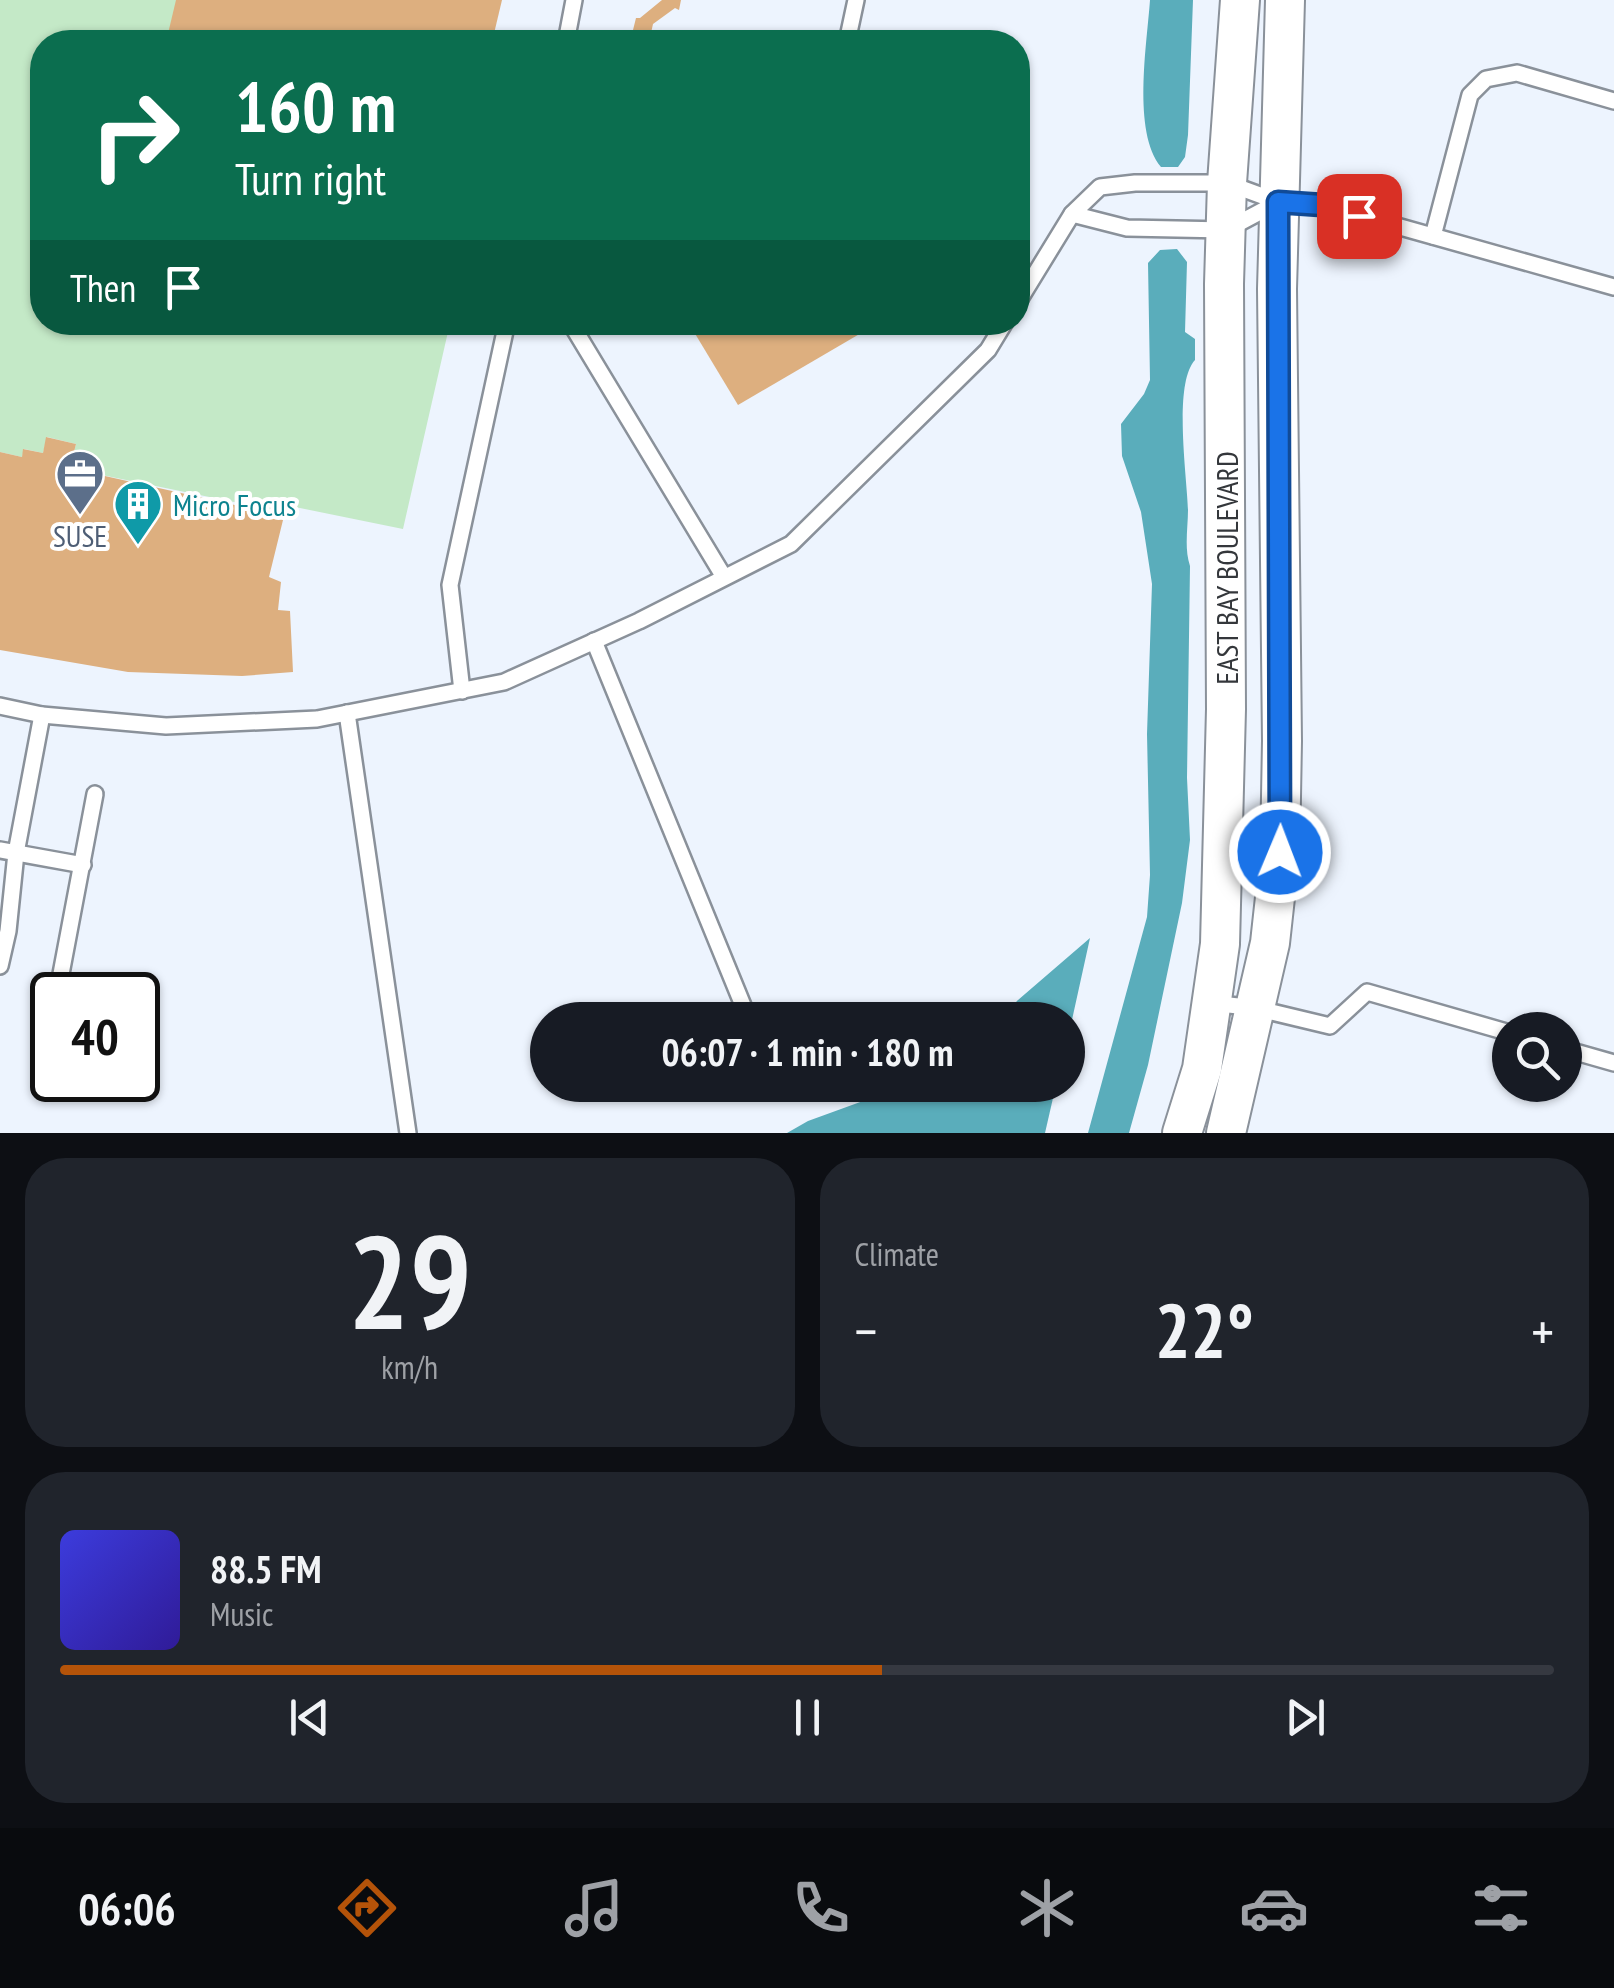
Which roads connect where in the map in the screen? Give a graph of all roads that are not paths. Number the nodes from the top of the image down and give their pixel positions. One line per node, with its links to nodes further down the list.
1 (574, 0): 5 (lane)
2 (856, 0): 6 (lane)
3 (1240, 0): 8 (street, EAST BAY BOULEVARD)
4 (1285, 0): 9 (street, EAST BAY BOULEVARD)
5 (568, 30)
6 (849, 30)
7 (1614, 100): 12 (lane)
8 (1227, 183): 9 (lane); 10 (lane); 11 (street, EAST BAY BOULEVARD)
9 (1278, 202): 11 (lane); 12 (lane); 31 (street, EAST BAY BOULEVARD)
10 (1072, 214): 11 (lane); 13 (lane)
11 (1226, 230): 30 (street, EAST BAY BOULEVARD)
12 (1434, 236): 14 (lane)
13 (1030, 282)
14 (1614, 286)
15 (504, 335): 20 (lane)
16 (578, 335): 18 (lane)
17 (997, 335): 18 (lane)
18 (724, 577): 19 (lane)
19 (594, 641): 20 (lane); 29 (lane)
20 (462, 691): 22 (lane)
21 (0, 706): 23 (lane)
22 (347, 713): 23 (lane); 35 (lane)
23 (42, 714): 25 (lane)
24 (94, 794): 26 (lane)
25 (8, 852): 26 (lane); 27 (lane)
26 (83, 865): 28 (lane)
27 (0, 966)
28 (62, 972)
29 (742, 1002)
30 (1212, 1002): 31 (lane); 36 (street, EAST BAY BOULEVARD)
31 (1255, 1008): 32 (lane); 37 (street, EAST BAY BOULEVARD)
32 (1492, 1028)
33 (1582, 1054): 34 (lane)
34 (1614, 1063)
35 (408, 1133)
36 (1182, 1133)
37 (1226, 1133)

